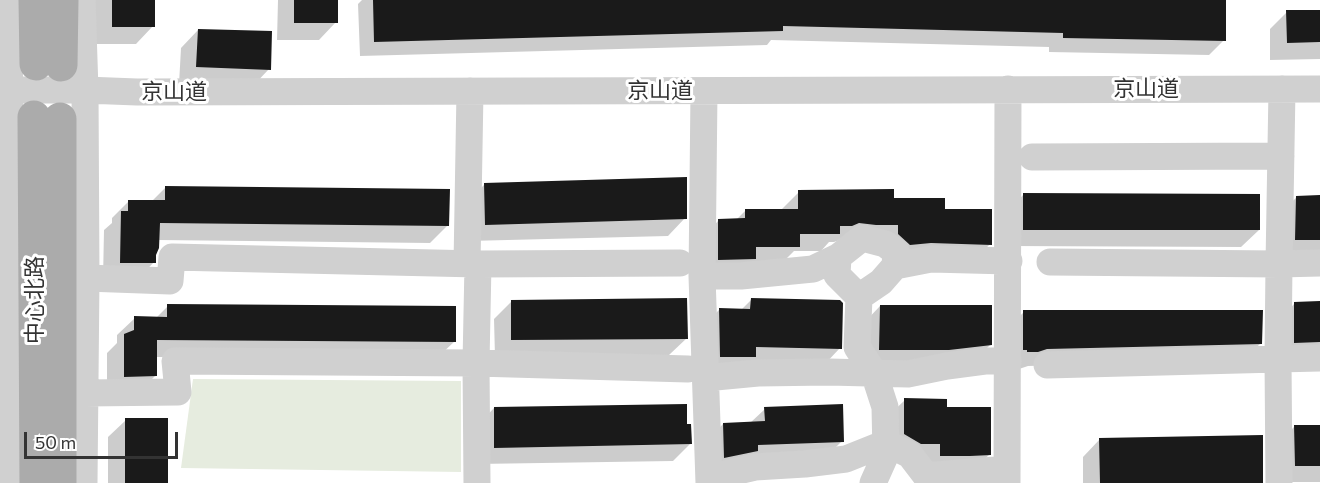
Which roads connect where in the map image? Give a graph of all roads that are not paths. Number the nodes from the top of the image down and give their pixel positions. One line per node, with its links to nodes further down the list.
1 (9, 0): 8 (street)
2 (35, 0): 3 (main road)
3 (62, 0)
4 (82, 0): 9 (street)
5 (1008, 89): 6 (street, 京山道); 11 (street, 京山道); 15 (street)
6 (1282, 89): 7 (street, 京山道); 12 (street)
7 (1320, 89)
8 (4, 90): 9 (street, 京山道); 35 (street)
9 (85, 90): 10 (street, 京山道); 22 (street)
10 (470, 91): 11 (street, 京山道); 18 (street)
11 (704, 91): 21 (street)
12 (1281, 156): 13 (street); 19 (street)
13 (1032, 157)
14 (838, 257): 20 (street); 21 (street); 23 (street)
15 (1009, 261): 20 (street); 26 (street)
16 (1050, 262): 19 (street)
17 (1320, 263): 19 (street)
18 (473, 264): 21 (street); 22 (street); 27 (street)
19 (1279, 264): 25 (street)
20 (895, 266): 23 (street)
21 (691, 269): 30 (street)
22 (86, 278): 31 (street)
23 (859, 297): 29 (street)
24 (1320, 358): 25 (street)
25 (1278, 359): 28 (street); 41 (street)
26 (1008, 361): 29 (street); 33 (street)
27 (476, 363): 30 (street); 31 (street); 39 (street)
28 (1047, 365)
29 (874, 373): 30 (street); 32 (street)
30 (697, 374): 34 (street)
31 (85, 393): 38 (street)
32 (886, 443): 33 (street); 34 (street); 40 (street)
33 (1007, 476)
34 (709, 481)
35 (12, 483)
36 (36, 483): 37 (main road, 中心北路)
37 (60, 483)
38 (84, 483)
39 (477, 483)
40 (873, 483)
41 (1279, 483)

